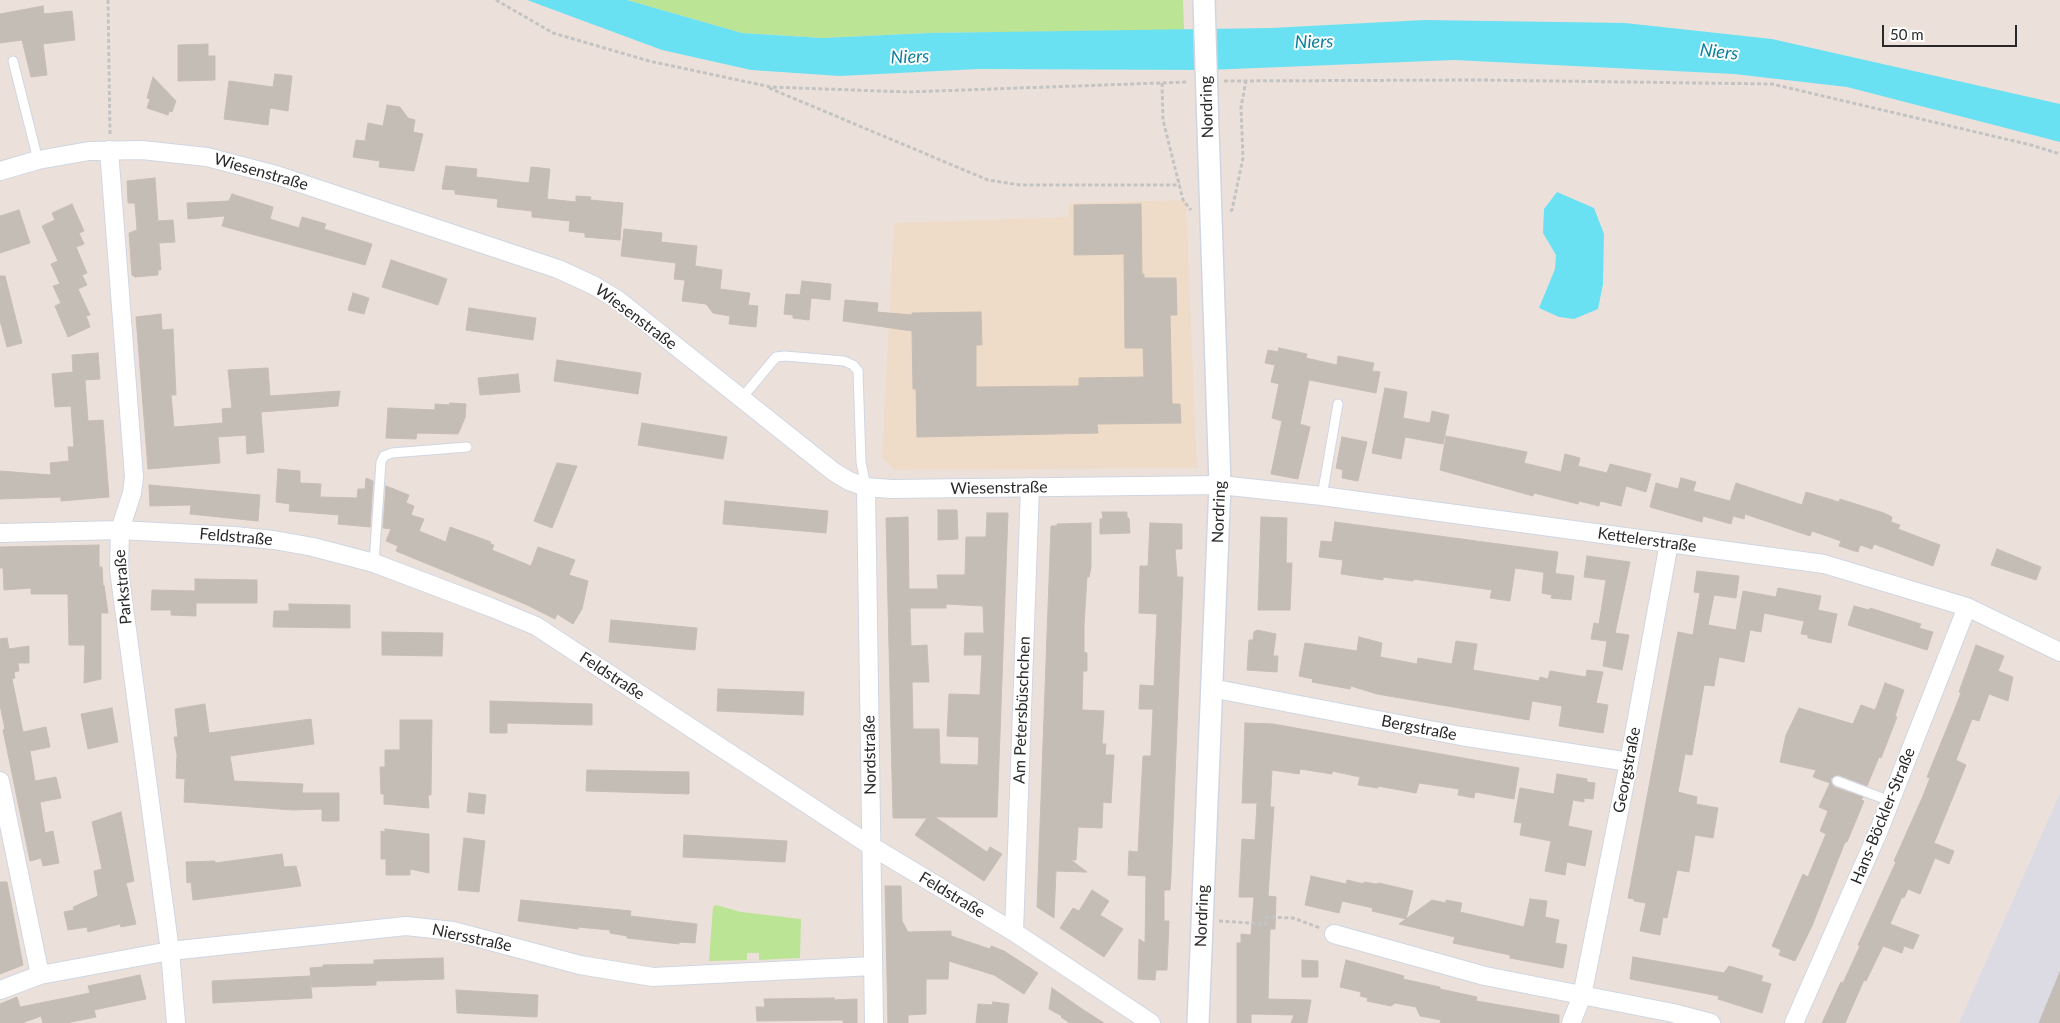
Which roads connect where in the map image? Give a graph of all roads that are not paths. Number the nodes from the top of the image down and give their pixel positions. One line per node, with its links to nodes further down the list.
1 (1204, 0): 9 (street, Nordring, bridge)
2 (13, 61): 4 (lane)
3 (108, 150): 4 (street, Wiesenstraße); 6 (street, Wiesenstraße); 13 (street, Parkstraße)
4 (38, 160): 5 (street, Wiesenstraße)
5 (0, 171)
6 (741, 399): 10 (street, Wiesenstraße); 10 (lane)
7 (1338, 404): 12 (lane)
8 (467, 447): 16 (lane)
9 (1220, 485): 11 (street, Wiesenstraße); 12 (street, Kettelerstraße); 19 (street, Nordring)
10 (866, 487): 11 (street, Wiesenstraße); 24 (street, Nordstraße)
11 (1030, 487): 25 (street, Am Petersbüschchen)
12 (1322, 496): 15 (street, Kettelerstraße)
13 (120, 530): 14 (street, Feldstraße); 16 (street, Feldstraße); 27 (street, Parkstraße)
14 (0, 533)
15 (1669, 543): 17 (street, Kettelerstraße); 20 (street, Georgstraße)
16 (374, 563): 24 (street, Feldstraße)
17 (1967, 607): 18 (street, Kettelerstraße); 23 (street, Hans-Böckler-Straße)
18 (2060, 652)
19 (1210, 688): 20 (street, Bergstraße); 35 (street, Nordring)
20 (1629, 762): 31 (street, Georgstraße)
21 (0, 781): 29 (street)
22 (1837, 781): 23 (lane)
23 (1890, 801): 38 (street, Hans-Böckler-Straße)
24 (871, 846): 25 (street, Feldstraße); 28 (street, Nordstraße)
25 (1014, 932): 34 (street, Feldstraße)
26 (1334, 934): 31 (street)
27 (170, 951): 28 (street, Niersstraße); 29 (street, Niersstraße); 32 (street, Parkstraße)
28 (873, 966): 33 (street, Nordstraße)
29 (40, 975): 30 (street, Niersstraße)
30 (0, 990)
31 (1582, 996): 36 (street, Georgstraße); 37 (street)
32 (176, 1023)
33 (874, 1023)
34 (1151, 1023)
35 (1198, 1023)
36 (1571, 1023)
37 (1711, 1023)
38 (1794, 1023)

